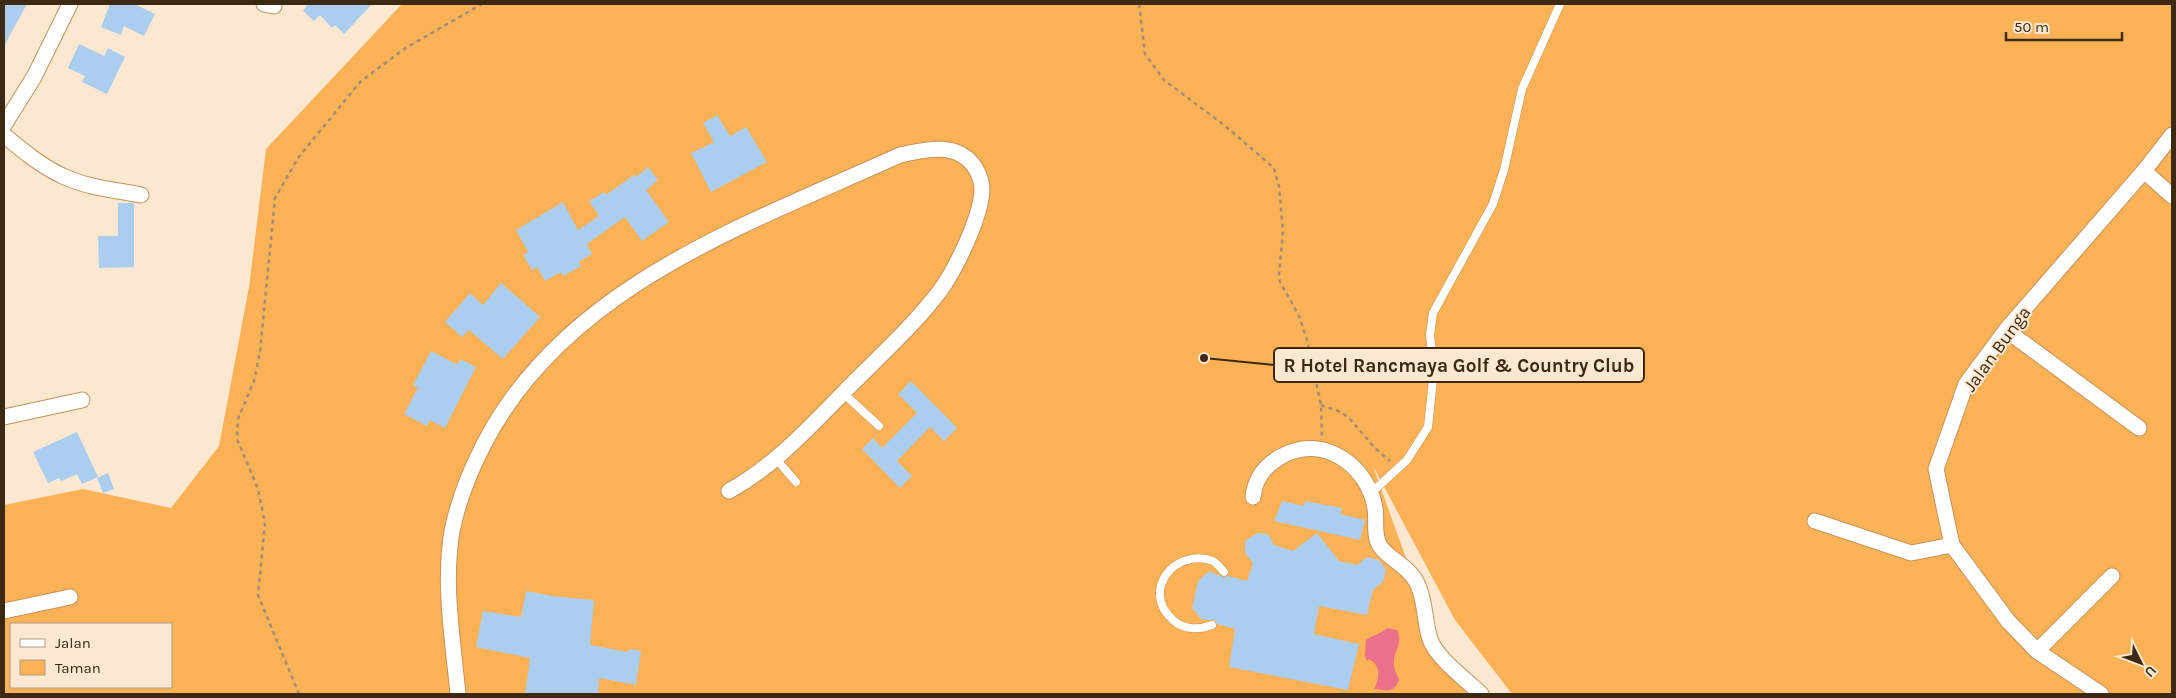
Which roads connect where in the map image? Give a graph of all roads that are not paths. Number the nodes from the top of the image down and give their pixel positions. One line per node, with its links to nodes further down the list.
1 (70, 4): 3 (street)
2 (1560, 4): 18 (lane)
3 (4, 125)
4 (4, 135): 7 (street)
5 (2172, 135): 6 (street, Jalan Bunga)
6 (2144, 171): 8 (street); 9 (street, Jalan Bunga)
7 (141, 195)
8 (2172, 196)
9 (2006, 330): 14 (street); 21 (street, Jalan Bunga)
10 (844, 393): 13 (lane); 15 (street); 28 (street)
11 (82, 400): 12 (street)
12 (4, 417)
13 (879, 426)
14 (2139, 428)
15 (776, 459): 16 (lane); 17 (street)
16 (796, 482)
17 (729, 491)
18 (1371, 493): 19 (street); 29 (street)
19 (1253, 498)
20 (1815, 521): 21 (street)
21 (1952, 544): 27 (street, Jalan Bunga)
22 (1224, 572): 26 (lane)
23 (2112, 576): 27 (street)
24 (70, 597): 25 (street)
25 (4, 611)
26 (1212, 625)
27 (2037, 651): 30 (street, Jalan Bunga)
28 (458, 694)
29 (1481, 694)
30 (2101, 694)

